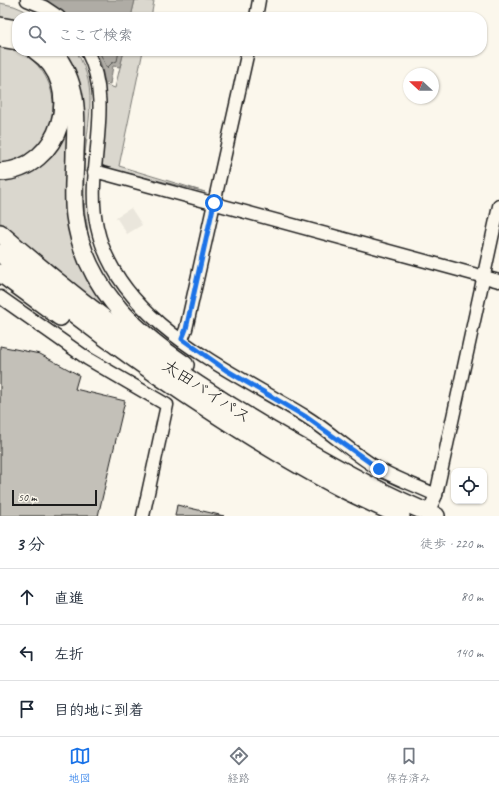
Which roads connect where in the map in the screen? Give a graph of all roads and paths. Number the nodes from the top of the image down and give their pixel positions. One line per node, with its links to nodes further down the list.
1 (27, 0): 3 (street)
2 (259, 0): 4 (street)
3 (52, 12)
4 (257, 12)
5 (0, 26): 6 (highway)
6 (12, 28)
7 (0, 38): 8 (highway)
8 (12, 40)
9 (42, 56): 13 (highway)
10 (57, 56): 25 (highway)
11 (90, 56): 14 (street)
12 (247, 56): 15 (street)
13 (0, 172)
14 (94, 172): 15 (street); 23 (street)
15 (214, 203): 20 (street); 23 (street)
16 (499, 206): 20 (street)
17 (0, 233): 25 (highway, 太田バイパス)
18 (0, 253): 24 (highway, 太田バイパス)
19 (0, 273): 24 (highway)
20 (484, 277): 21 (street); 26 (street)
21 (499, 281)
22 (0, 297): 28 (street)
23 (182, 339): 26 (street)
24 (121, 351): 29 (highway, 太田バイパス)
25 (259, 424): 27 (highway, 太田バイパス)
26 (436, 495): 27 (street)
27 (432, 514)
28 (143, 516)
29 (401, 516)

